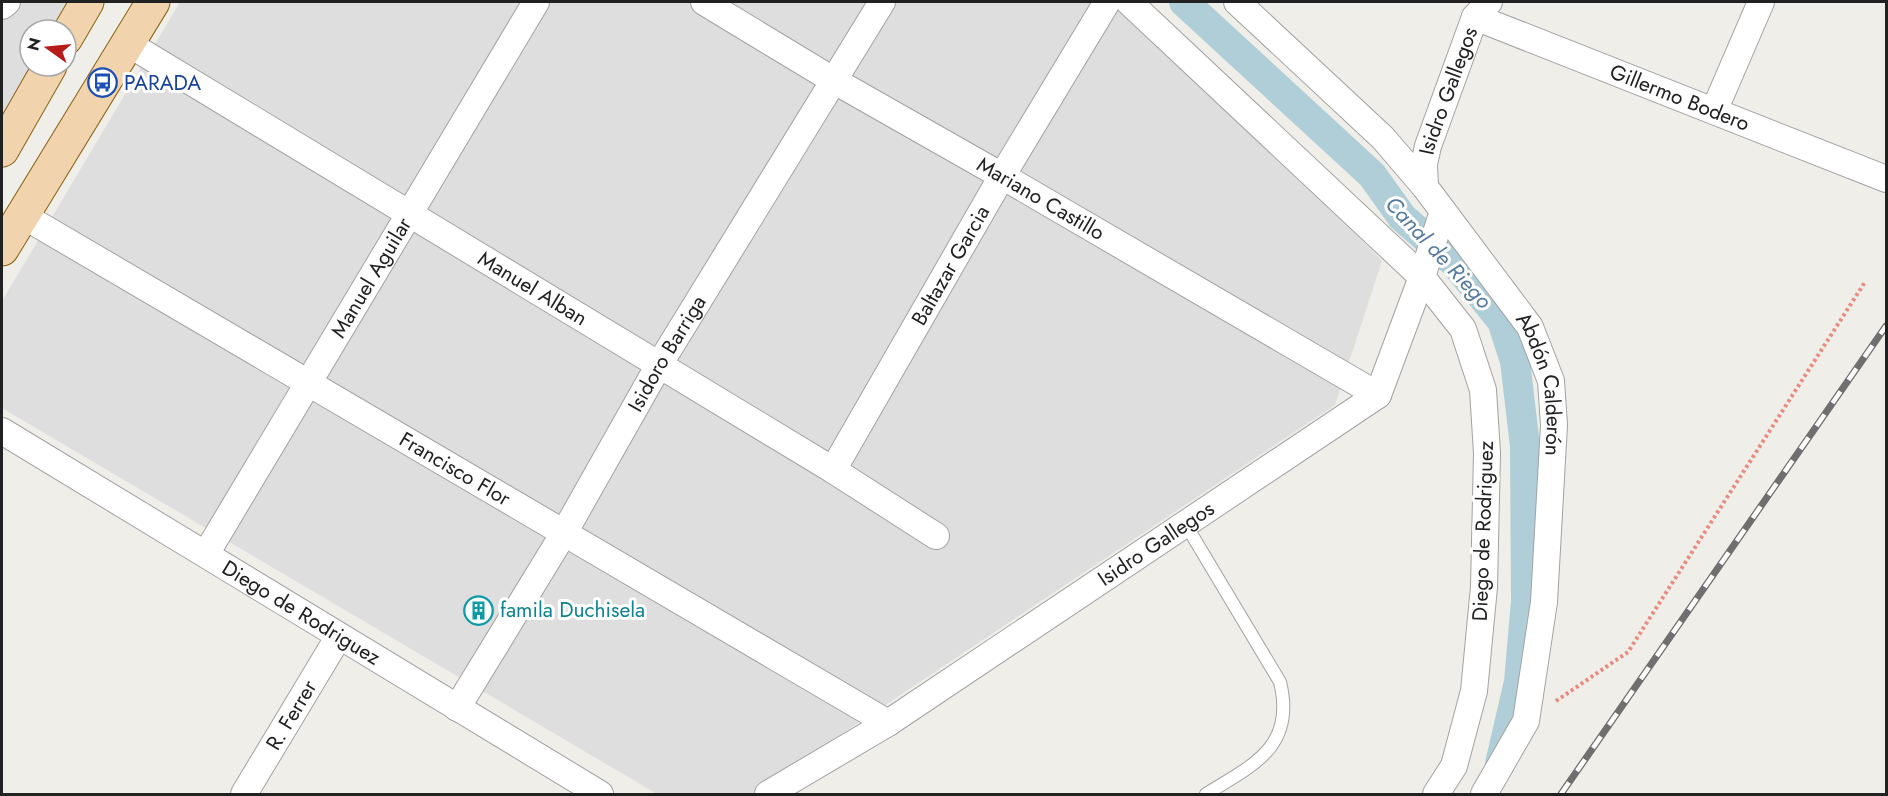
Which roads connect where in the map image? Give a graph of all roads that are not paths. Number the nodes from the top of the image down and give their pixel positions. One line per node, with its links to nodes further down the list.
1 (7, 2): 11 (street)
2 (87, 2): 13 (main road)
3 (153, 2): 14 (main road)
4 (536, 2): 22 (street, Manuel Aguilar)
5 (704, 2): 16 (street, Mariano Castillo)
6 (882, 2): 16 (street, Isidoro Barriga)
7 (1107, 2): 19 (street, Baltazar Garcia)
8 (1130, 2): 26 (street, Diego de Rodriguez)
9 (1237, 2): 21 (street, Abdón Calderón)
10 (1761, 2): 17 (street)
11 (2, 6)
12 (1482, 9): 17 (street, Gillermo Bodero); 21 (street, Isidro Gallegos)
13 (78, 18)
14 (127, 43): 22 (street, Manuel Alban); 23 (main road)
15 (43, 78): 18 (main road)
16 (833, 80): 19 (street, Mariano Castillo); 27 (street, Isidoro Barriga)
17 (1714, 111): 20 (street, Gillermo Bodero)
18 (2, 150)
19 (1002, 176): 29 (street, Mariano Castillo); 31 (street, Baltazar Garcia)
20 (1887, 179)
21 (1425, 187): 24 (street, Abdón Calderón)
22 (409, 213): 27 (street, Manuel Alban); 28 (street, Manuel Aguilar)
23 (22, 215): 25 (main road); 28 (street, Francisco Flor)
24 (1442, 215): 26 (street); 44 (street, Abdón Calderón)
25 (2, 249)
26 (1423, 272): 29 (street); 43 (street, Diego de Rodriguez)
27 (659, 365): 31 (street, Manuel Alban); 33 (street, Isidoro Barriga)
28 (308, 383): 33 (street, Francisco Flor); 35 (street, Manuel Aguilar)
29 (1378, 395): 32 (street, Isidro Gallegos)
30 (2, 431): 35 (street, Diego de Rodriguez)
31 (833, 470): 34 (street, Manuel Alban)
32 (1186, 525): 38 (street, Isidro Gallegos); 42 (lane)
33 (564, 533): 37 (street, Isidoro Barriga); 38 (street, Francisco Flor)
34 (936, 536)
35 (206, 554): 36 (street, Diego de Rodriguez)
36 (339, 636): 37 (street, Diego de Rodriguez); 39 (street, R. Ferrer)
37 (457, 708): 40 (street, Diego de Rodriguez)
38 (888, 723): 41 (street, Isidro Gallegos)
39 (244, 795)
40 (600, 795)
41 (768, 795)
42 (1206, 795)
43 (1436, 795)
44 (1484, 795)

